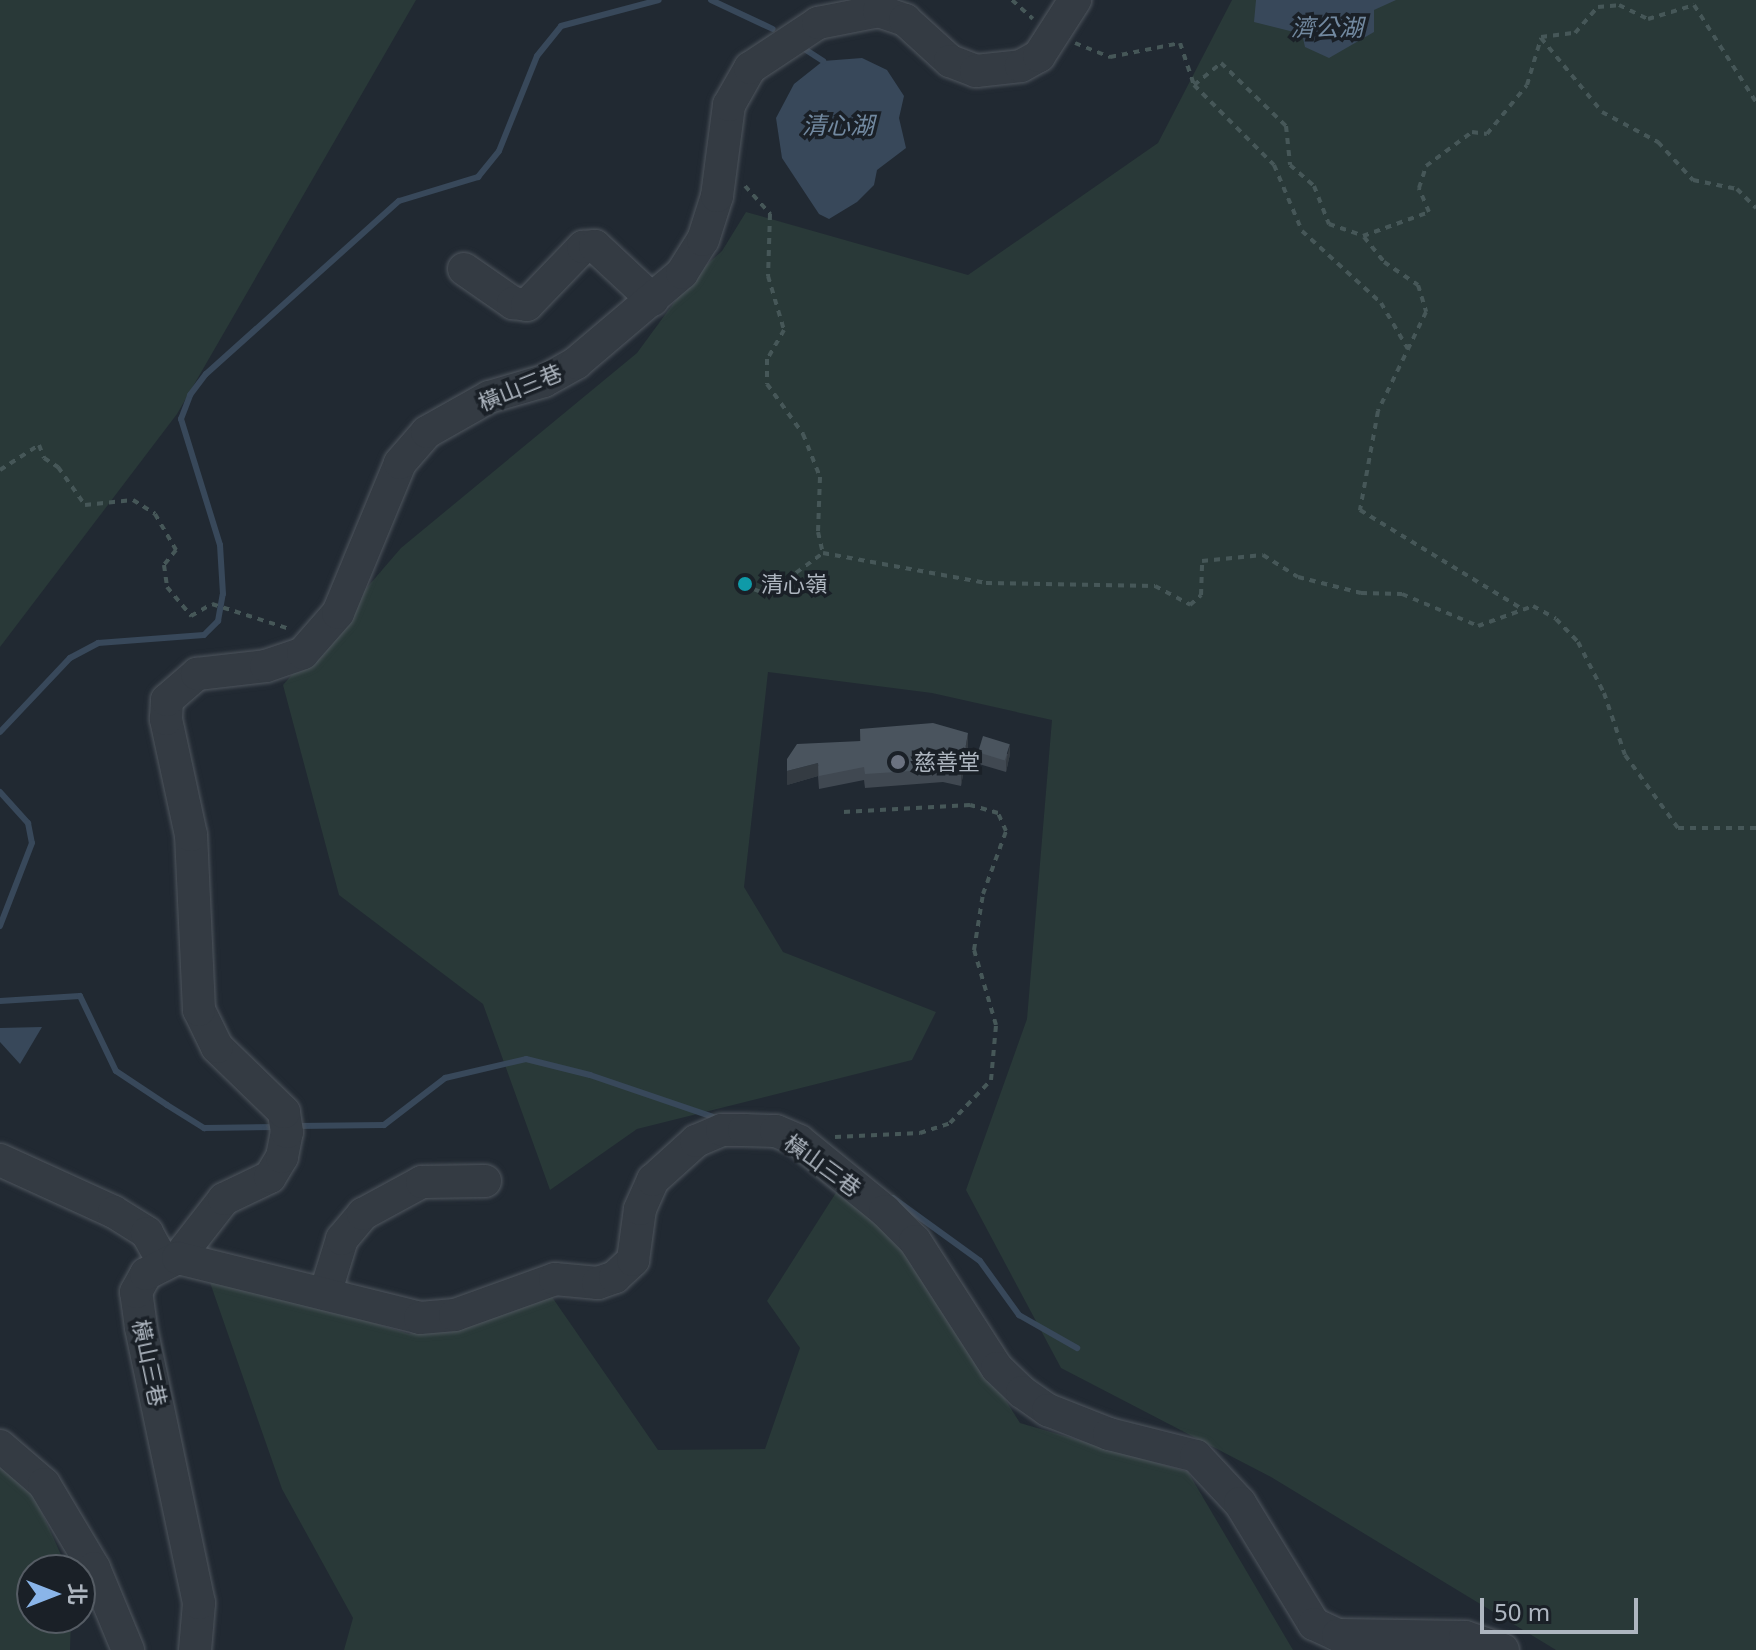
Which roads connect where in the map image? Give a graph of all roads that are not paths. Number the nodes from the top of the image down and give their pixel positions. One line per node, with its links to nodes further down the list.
1 (1075, 0): 3 (lane, 橫山三巷)
2 (464, 269): 3 (lane)
3 (653, 300): 6 (lane, 橫山三巷)
4 (0, 1160): 6 (lane)
5 (485, 1181): 7 (lane)
6 (171, 1261): 7 (lane, 橫山三巷); 10 (lane, 橫山三巷)
7 (325, 1294): 11 (lane, 橫山三巷)
8 (0, 1446): 9 (lane)
9 (128, 1650)
10 (195, 1650)
11 (1503, 1650)

